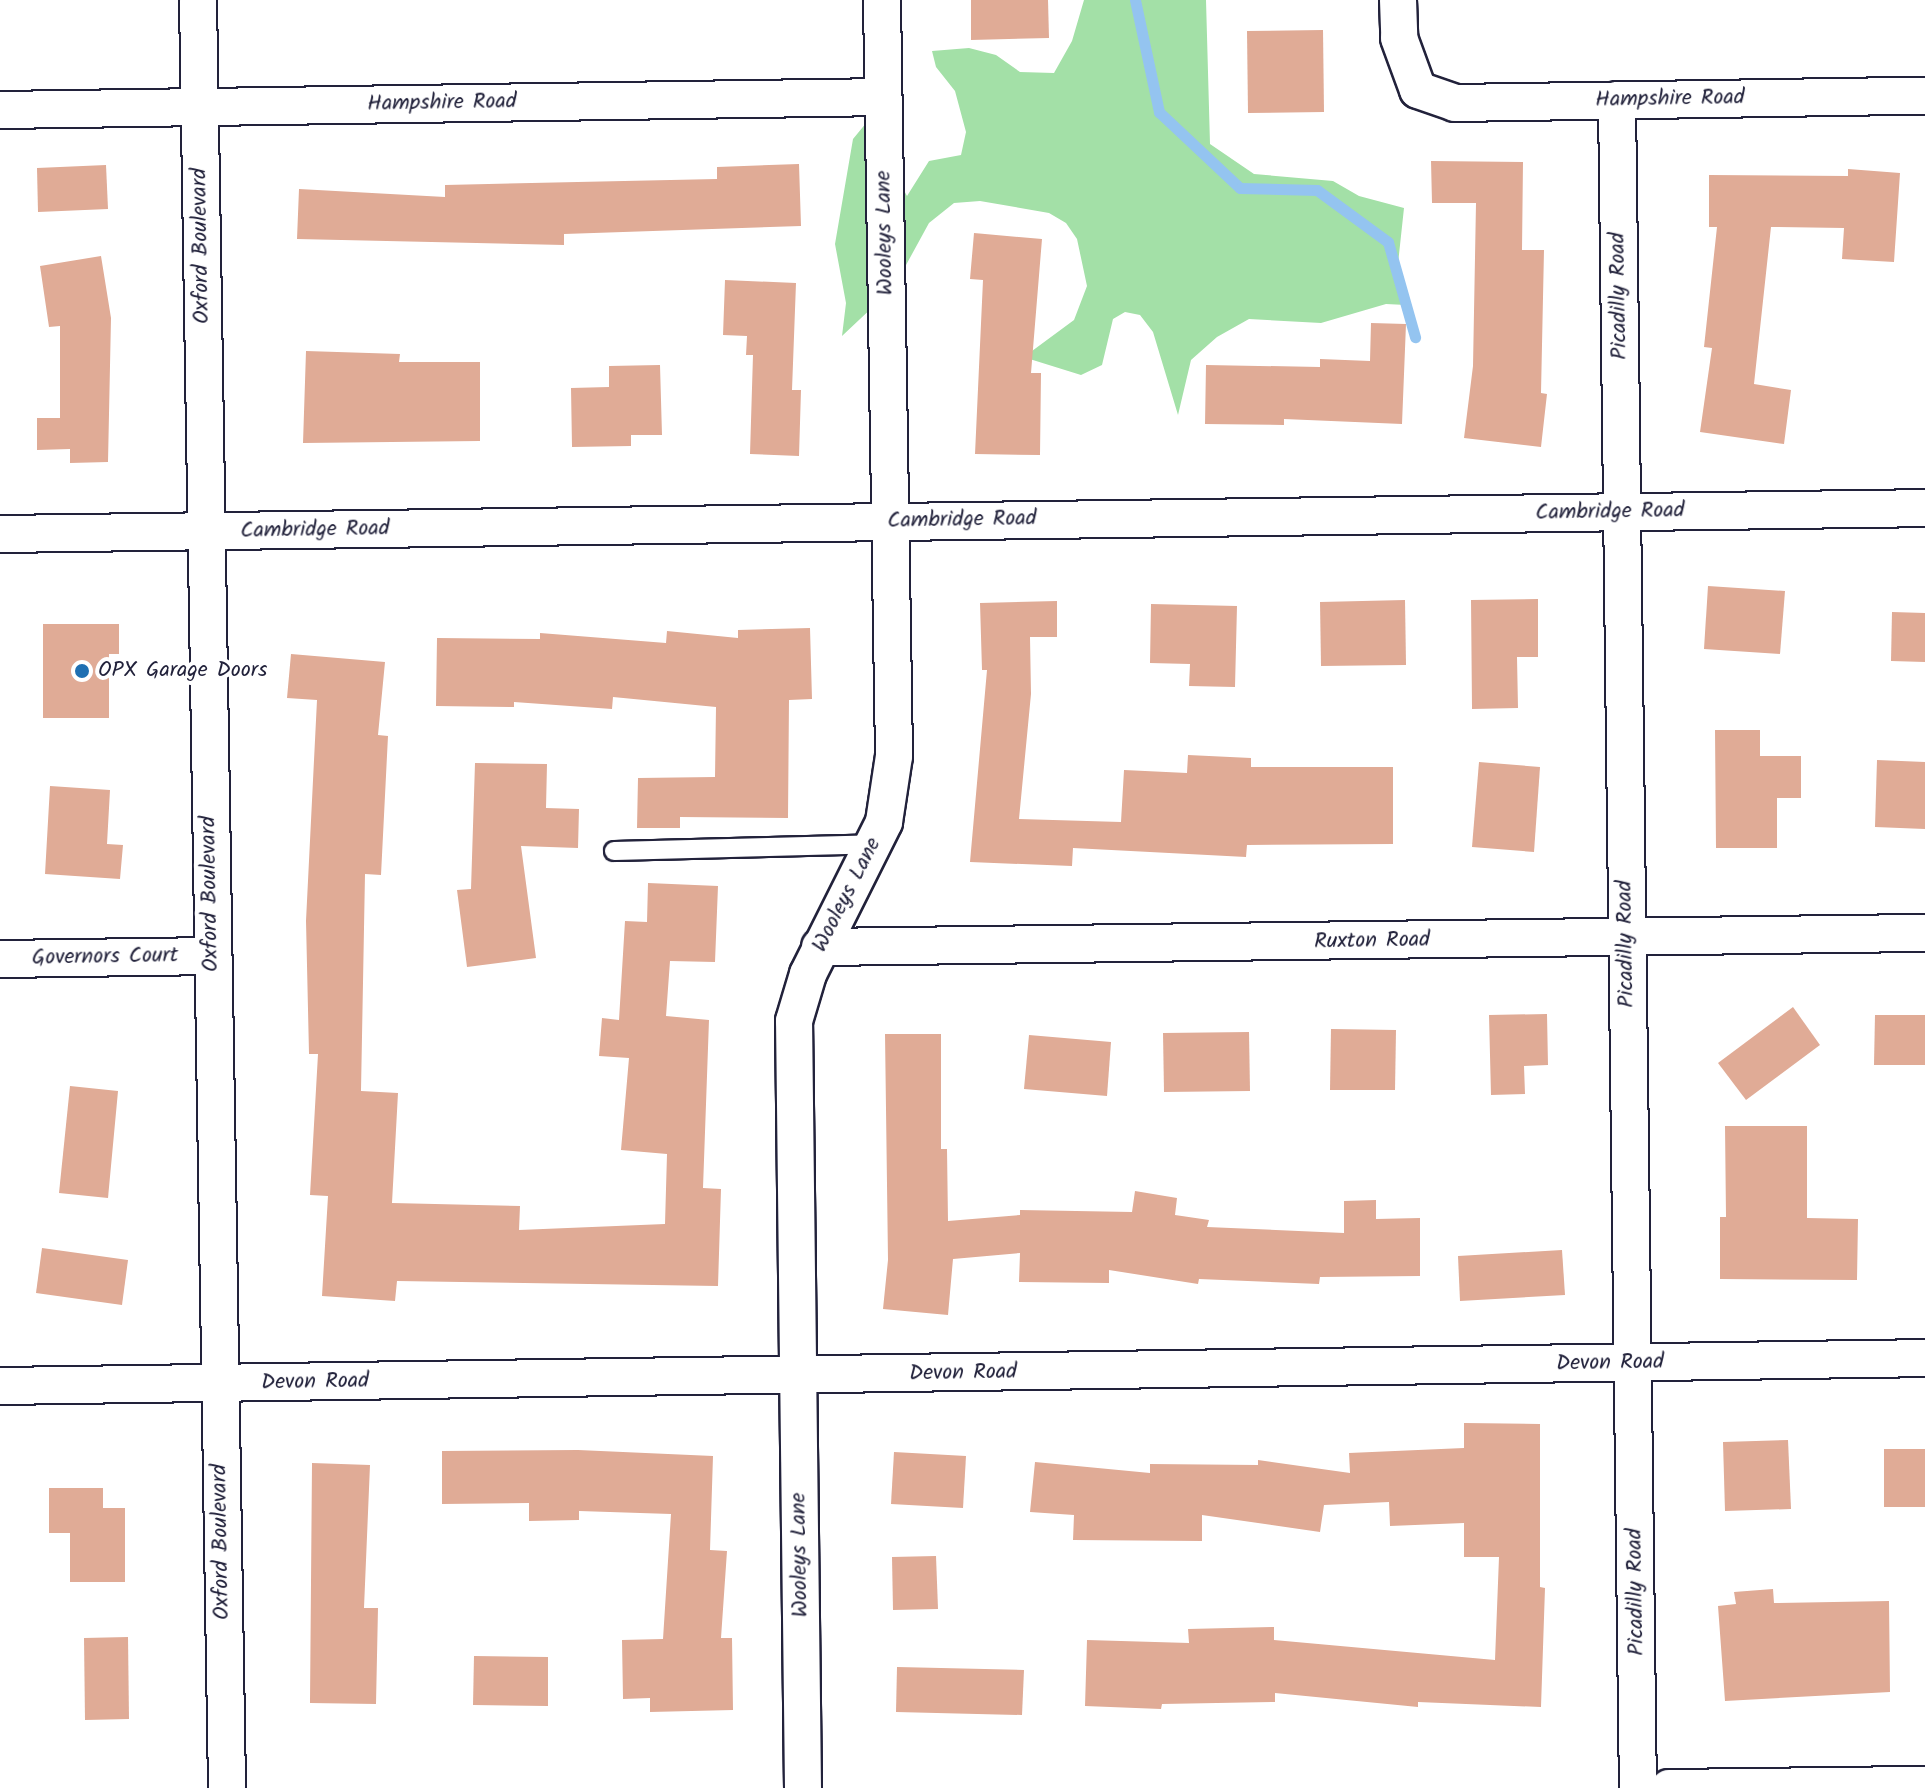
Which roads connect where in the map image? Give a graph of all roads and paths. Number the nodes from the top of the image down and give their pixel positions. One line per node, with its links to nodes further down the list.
1 (198, 0): 7 (street, Oxford Boulevard)
2 (882, 0): 5 (street, Wooleys Lane)
3 (1398, 0): 6 (street, Hampshire Road)
4 (1925, 96): 6 (street, Hampshire Road)
5 (883, 97): 7 (street, Hampshire Road); 11 (street, Wooleys Lane)
6 (1617, 100): 10 (street, Picadilly Road)
7 (199, 107): 8 (street, Hampshire Road); 12 (street, Oxford Boulevard)
8 (0, 110)
9 (1925, 508): 10 (street, Cambridge Road)
10 (1621, 512): 11 (street, Cambridge Road); 17 (street, Picadilly Road)
11 (889, 521): 12 (street, Cambridge Road); 14 (street, Wooleys Lane)
12 (205, 531): 13 (street, Cambridge Road); 19 (street, Oxford Boulevard)
13 (0, 534)
14 (875, 844): 15 (lane); 18 (street, Wooleys Lane)
15 (614, 851)
16 (1925, 933): 17 (street, Ruxton Road)
17 (1626, 938): 18 (street, Ruxton Road); 22 (street, Picadilly Road)
18 (820, 947): 23 (street, Wooleys Lane)
19 (210, 956): 20 (street, Governors Court); 24 (street, Oxford Boulevard)
20 (0, 959)
21 (1925, 1358): 22 (street, Devon Road)
22 (1632, 1362): 23 (street, Devon Road); 29 (street, Picadilly Road)
23 (798, 1375): 24 (street, Devon Road); 28 (street, Wooleys Lane)
24 (217, 1383): 25 (street, Devon Road); 27 (street, Oxford Boulevard)
25 (0, 1386)
26 (1925, 1785): 30 (street)
27 (227, 1788)
28 (803, 1788)
29 (1638, 1788)
30 (1669, 1788)

